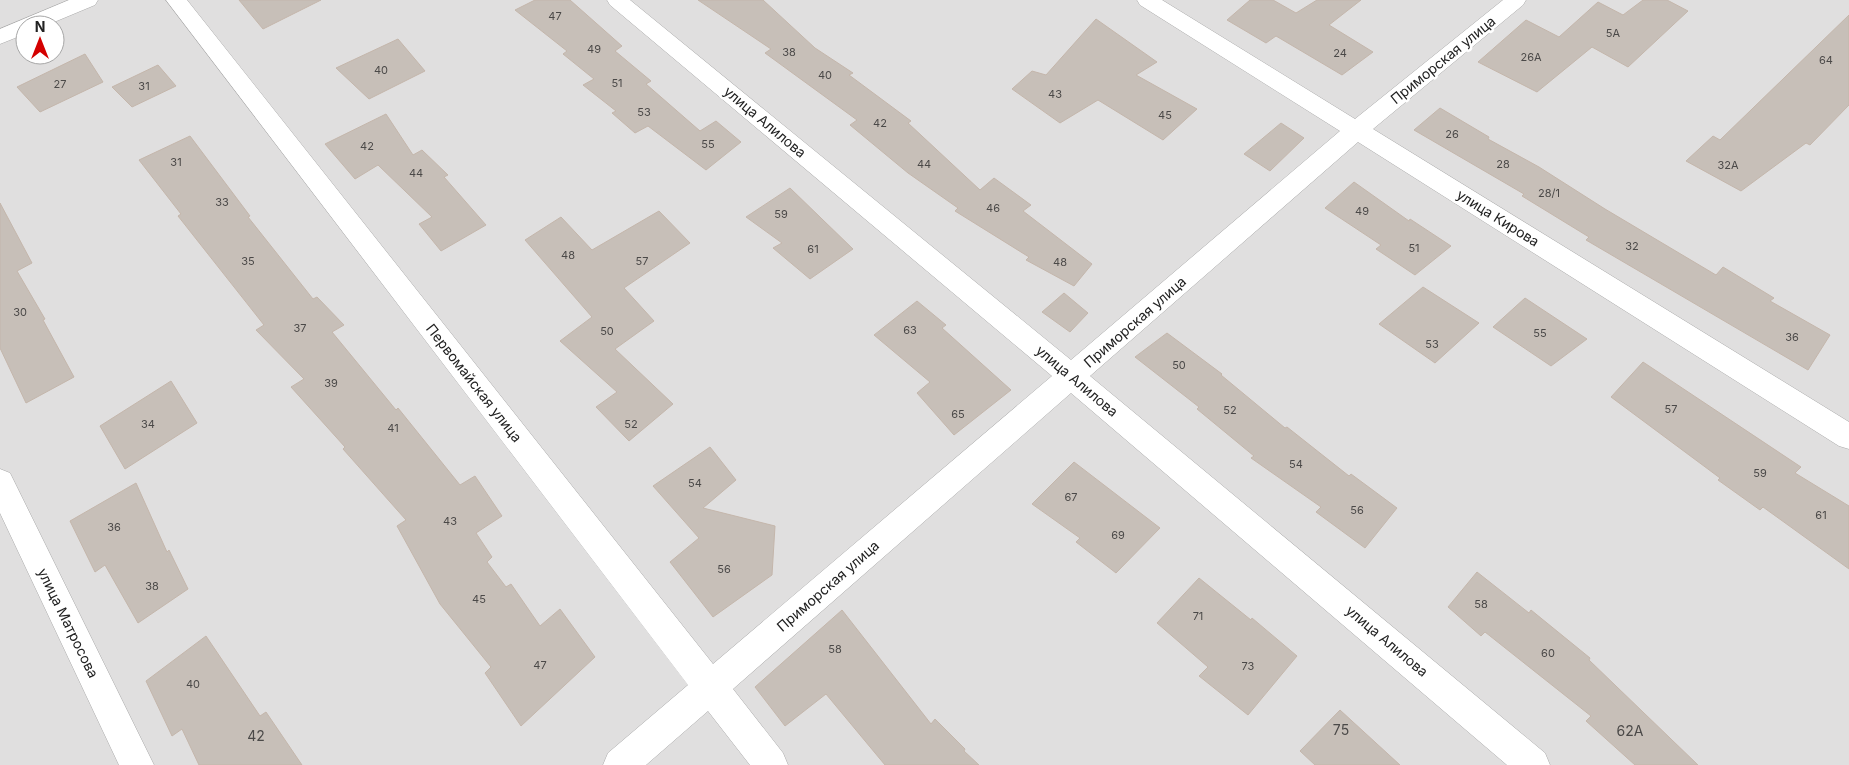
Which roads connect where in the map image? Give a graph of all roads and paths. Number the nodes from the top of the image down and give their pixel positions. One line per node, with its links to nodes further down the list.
1 (88, 0): 6 (street)
2 (176, 0): 13 (street, Первомайская улица)
3 (617, 0): 10 (street, улица Алилова)
4 (1148, 0): 9 (street, улица Кирова)
5 (1516, 0): 9 (street, Приморская улица)
6 (53, 15)
7 (15, 31): 8 (street)
8 (0, 37)
9 (1357, 130): 10 (street, Приморская улица); 11 (street, улица Кирова)
10 (1072, 377): 13 (street, Приморская улица); 17 (street, улица Алилова)
11 (1849, 438)
12 (0, 482): 14 (street, улица Матросова)
13 (710, 686): 15 (street, Приморская улица); 16 (street, Первомайская улица)
14 (137, 765)
15 (620, 765)
16 (771, 765)
17 (1534, 765)

